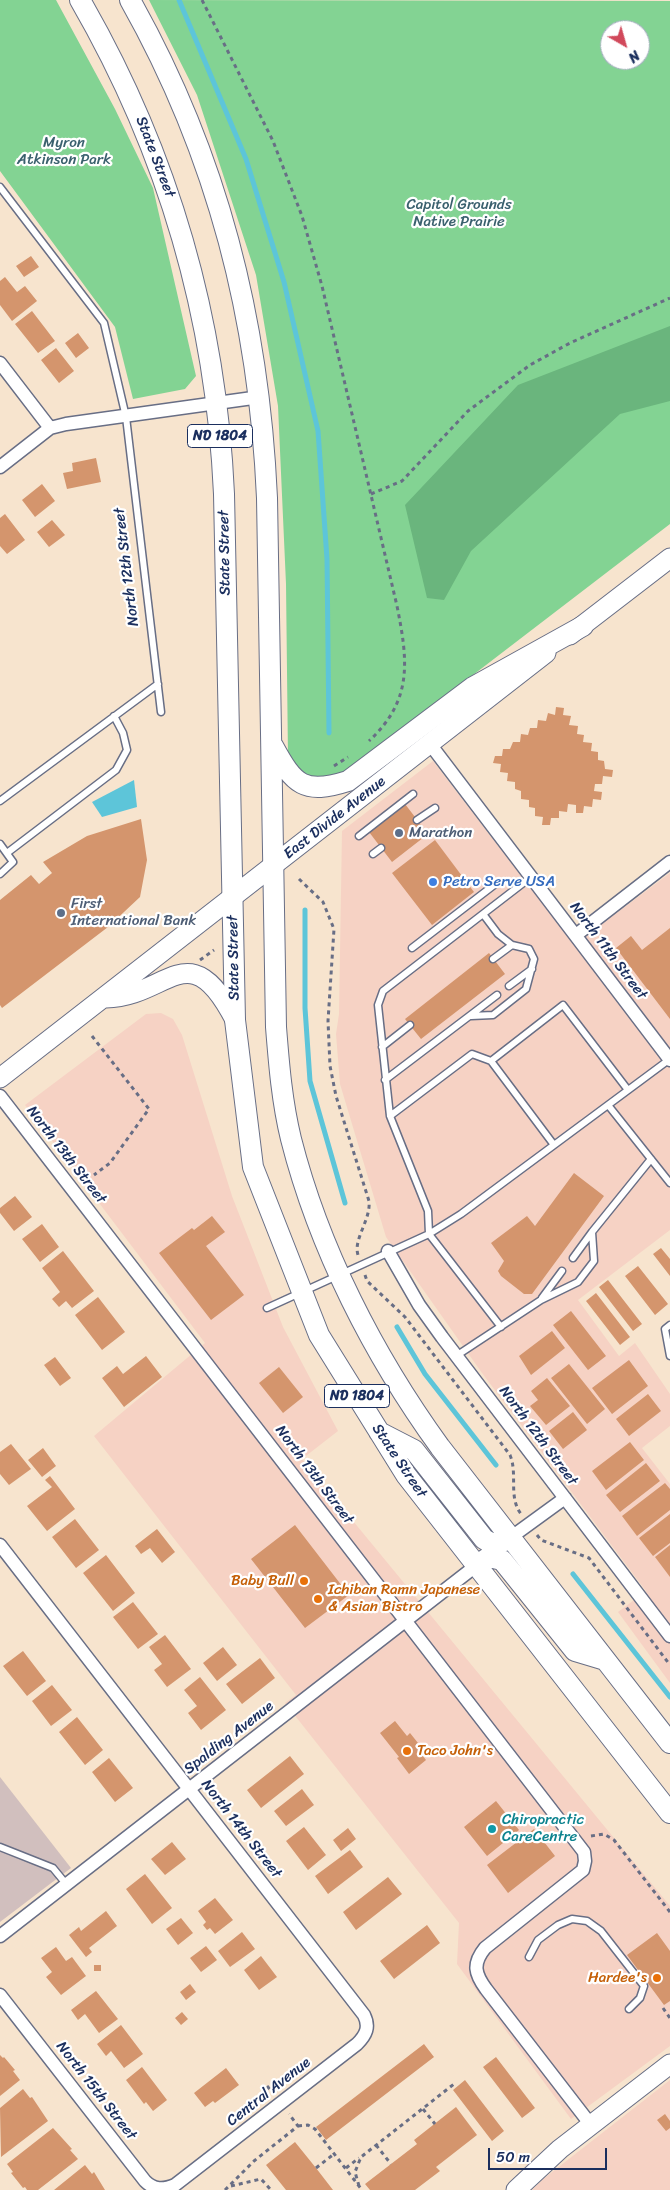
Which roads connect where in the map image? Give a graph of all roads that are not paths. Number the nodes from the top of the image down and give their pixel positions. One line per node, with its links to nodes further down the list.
1 (80, 0): 6 (main road, State Street / ND 1804)
2 (130, 0): 5 (main road, ND 1804)
3 (0, 187): 7 (lane, North 12th Street)
4 (0, 363): 8 (street)
5 (260, 397): 6 (street); 15 (main road, ND 1804)
6 (217, 403): 7 (street); 31 (main road, State Street / ND 1804)
7 (126, 417): 8 (street); 12 (lane, North 12th Street)
8 (50, 428): 9 (street)
9 (0, 467)
10 (670, 558): 11 (street, East Divide Avenue)
11 (583, 626): 15 (main road); 16 (street, East Divide Avenue)
12 (158, 684): 13 (lane, North 12th Street); 14 (lane)
13 (161, 712)
14 (114, 716): 18 (lane); 24 (lane)
15 (272, 744): 27 (main road, ND 1804)
16 (430, 744): 27 (street, East Divide Avenue); 29 (street, North 11th Street)
17 (413, 794): 21 (lane)
18 (0, 801)
19 (434, 808): 20 (lane)
20 (418, 820)
21 (359, 836)
22 (0, 844): 24 (lane)
23 (381, 848): 25 (lane)
24 (7, 853): 28 (lane)
25 (374, 854)
26 (670, 862): 33 (street)
27 (274, 865): 31 (street, East Divide Avenue); 61 (main road, ND 1804)
28 (0, 874)
29 (531, 878): 32 (lane); 33 (street, North 11th Street)
30 (498, 882): 35 (lane)
31 (232, 899): 40 (street, East Divide Avenue); 42 (main road, State Street / ND 1804)
32 (483, 914): 34 (lane); 44 (lane)
33 (576, 935): 45 (street, North 11th Street)
34 (512, 945): 36 (lane); 37 (lane)
35 (412, 948)
36 (493, 959)
37 (533, 968): 38 (lane); 41 (lane)
38 (509, 986)
39 (497, 995): 41 (lane)
40 (105, 998): 42 (street); 47 (street, East Divide Avenue)
41 (471, 1016): 48 (lane)
42 (235, 1020): 62 (main road, State Street / ND 1804)
43 (410, 1025): 44 (lane)
44 (382, 1047): 48 (lane)
45 (670, 1059): 49 (lane)
46 (491, 1061): 49 (lane); 52 (lane); 53 (lane)
47 (0, 1078)
48 (385, 1080): 52 (lane)
49 (628, 1090): 51 (lane)
50 (0, 1096): 74 (street, North 13th Street)
51 (608, 1105): 53 (lane); 54 (lane)
52 (390, 1116): 57 (lane)
53 (554, 1145): 57 (lane)
54 (651, 1159): 55 (lane); 56 (lane)
55 (670, 1183)
56 (592, 1232): 59 (lane); 63 (lane)
57 (429, 1234): 58 (lane); 66 (lane)
58 (388, 1251): 61 (lane); 67 (street, North 12th Street)
59 (573, 1258)
60 (562, 1271): 63 (lane)
61 (340, 1275): 62 (lane); 71 (main road, ND 1804)
62 (300, 1291): 64 (lane); 69 (main road, State Street / ND 1804)
63 (541, 1300): 66 (lane)
64 (267, 1308)
65 (670, 1325): 68 (lane)
66 (501, 1327): 67 (lane)
67 (456, 1356): 70 (street, North 12th Street)
68 (670, 1356)
69 (379, 1432): 71 (main road); 73 (main road, State Street / ND 1804)
70 (565, 1498): 71 (street); 75 (street, North 12th Street)
71 (510, 1538): 76 (main road, ND 1804)
72 (0, 1545): 78 (street, North 14th Street)
73 (477, 1565): 74 (street, Spalding Avenue); 76 (main road); 79 (main road, State Street / ND 1804)
74 (406, 1621): 78 (street, Spalding Avenue); 88 (street, North 13th Street)
75 (670, 1636)
76 (605, 1660): 77 (main road, ND 1804)
77 (670, 1743)
78 (190, 1789): 81 (street, Spalding Avenue); 86 (street, North 14th Street)
79 (667, 1808)
80 (0, 1847): 81 (lane)
81 (67, 1885): 82 (street, Spalding Avenue)
82 (0, 1936)
83 (529, 1957): 85 (lane)
84 (0, 1995): 89 (street, North 15th Street)
85 (629, 2009)
86 (364, 2015): 89 (street, Central Avenue)
87 (670, 2064): 88 (street)
88 (591, 2125): 90 (street)
89 (175, 2185)
90 (516, 2190)

